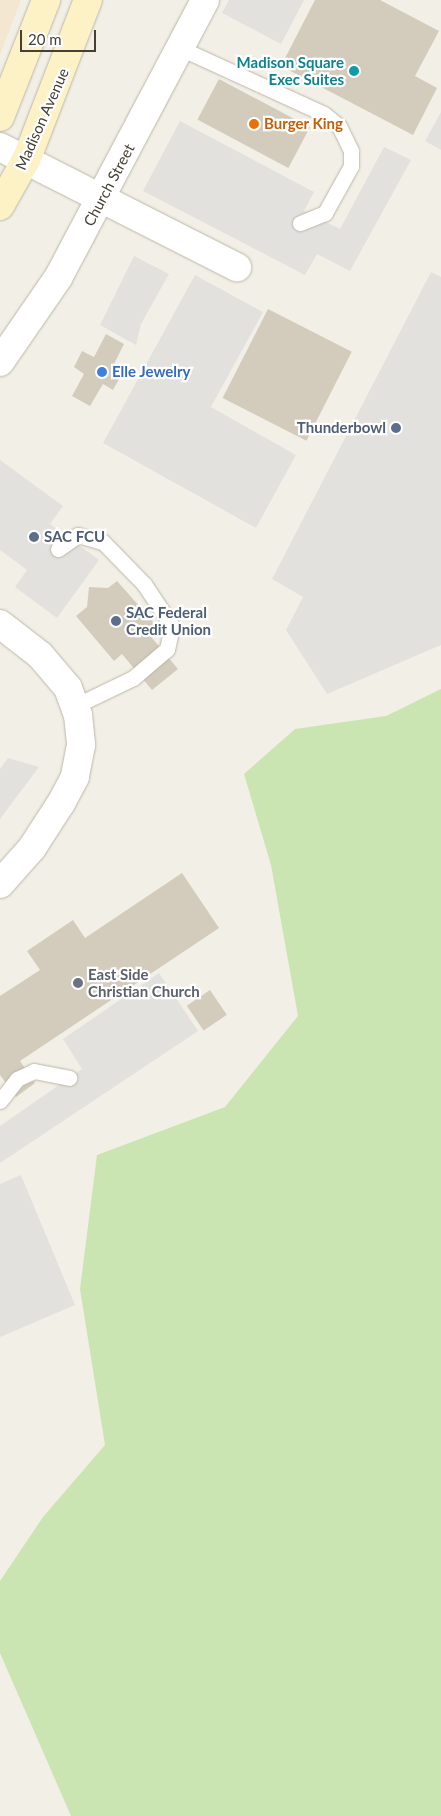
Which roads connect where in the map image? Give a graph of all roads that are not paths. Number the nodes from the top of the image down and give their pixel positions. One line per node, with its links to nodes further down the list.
1 (46, 0): 5 (main road)
2 (88, 0): 7 (main road, Madison Avenue)
3 (205, 0): 4 (street, Church Street)
4 (180, 48): 8 (street, Church Street); 10 (lane)
5 (0, 117)
6 (0, 147): 7 (street)
7 (27, 158): 8 (street); 9 (main road, Madison Avenue)
8 (103, 199): 11 (street); 12 (street, Church Street)
9 (0, 206)
10 (300, 223)
11 (237, 267)
12 (0, 362)
13 (58, 549): 15 (lane)
14 (0, 624): 15 (street)
15 (75, 706): 16 (street)
16 (0, 884)
17 (69, 1078): 18 (lane)
18 (0, 1101)

